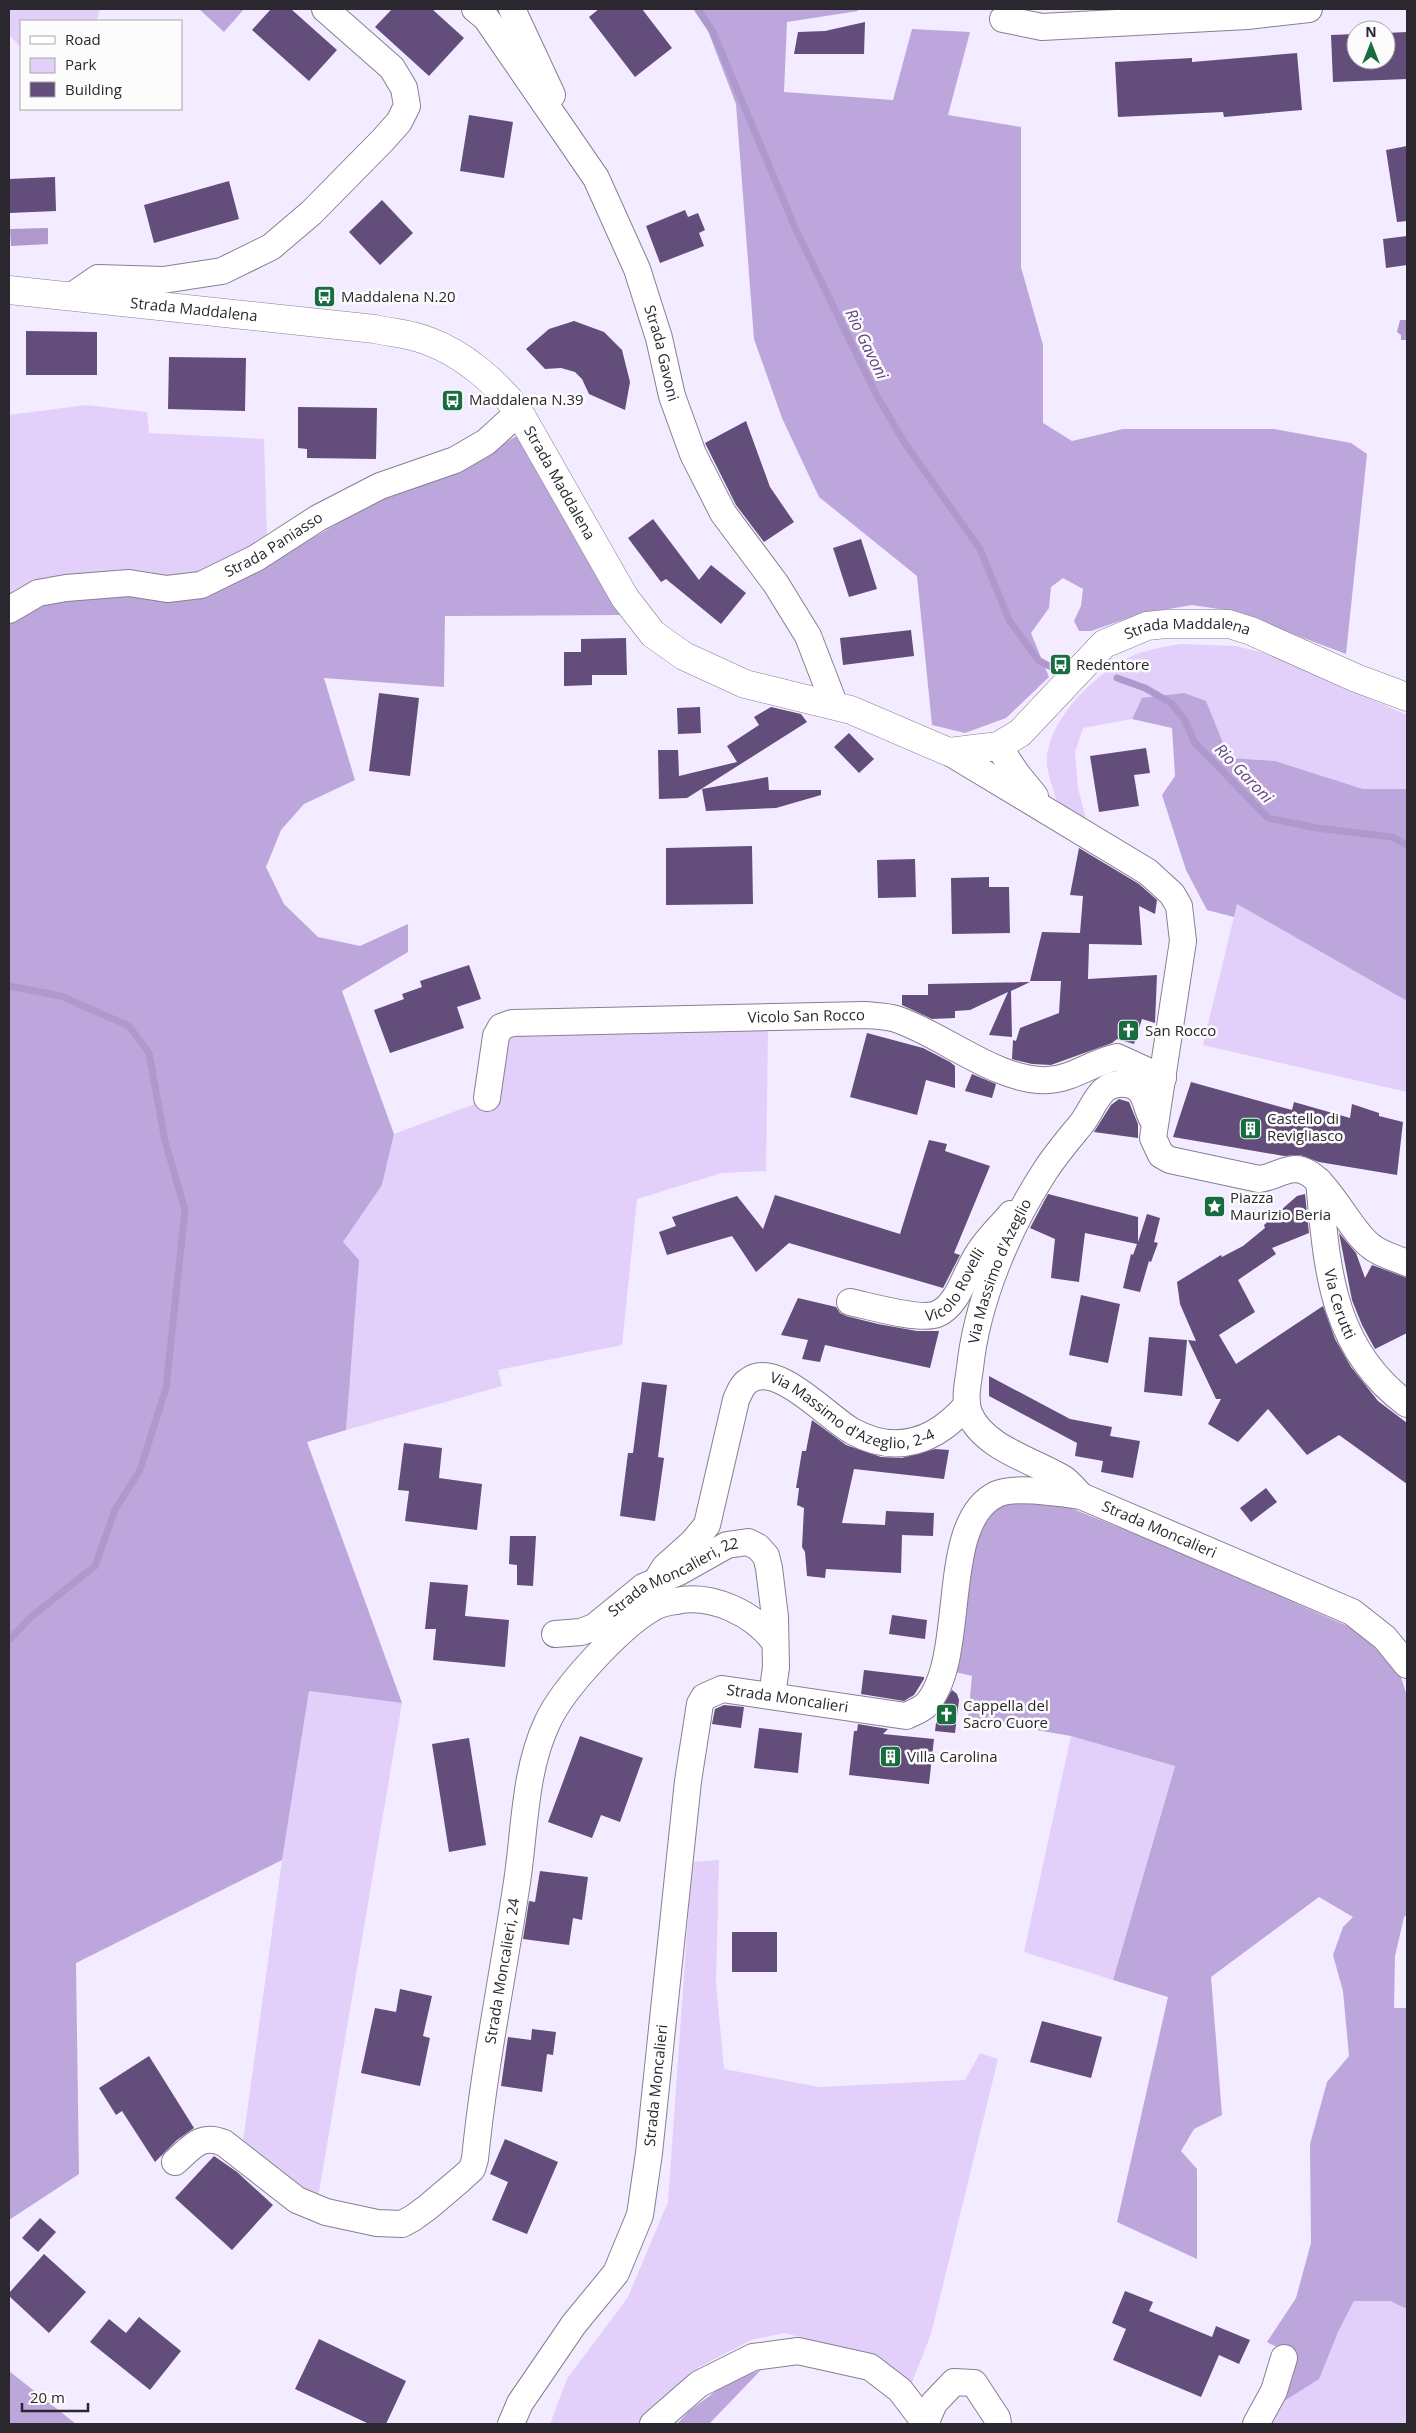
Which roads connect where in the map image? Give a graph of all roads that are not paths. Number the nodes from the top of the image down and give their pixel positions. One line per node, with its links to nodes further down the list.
1 (325, 9): 8 (street, Strada Maddalena)
2 (475, 9): 6 (street, Strada Gavoni)
3 (512, 9): 6 (street)
4 (1309, 9): 5 (street)
5 (1003, 19)
6 (554, 116): 12 (street, Strada Gavoni)
7 (9, 290): 8 (street, Strada Maddalena)
8 (72, 296): 9 (street, Strada Maddalena)
9 (519, 412): 10 (street, Strada Paniasso); 12 (street, Strada Maddalena)
10 (9, 610)
11 (1407, 697): 13 (street, Strada Maddalena)
12 (835, 706): 14 (street, Strada Maddalena)
13 (998, 746): 14 (street, Strada Maddalena); 15 (street, Strada Maddalena)
14 (949, 752): 15 (street, Strada Maddalena)
15 (1052, 813): 16 (street, Strada Maddalena)
16 (1163, 1078): 17 (street, Vicolo San Rocco); 18 (street, Strada Maddalena)
17 (487, 1098)
18 (1155, 1128): 19 (street); 20 (street, Via Massimo d'Azeglio)
19 (1314, 1178): 21 (street); 23 (street, Via Cerutti)
20 (1032, 1192): 22 (street, Vicolo Rovelli); 24 (street, Via Massimo d'Azeglio)
21 (1407, 1263)
22 (850, 1302)
23 (1407, 1404)
24 (968, 1405): 25 (street, Via Massimo d'Azeglio); 26 (street, Via Massimo d'Azeglio, 2-4)
25 (1081, 1496): 29 (street, Strada Moncalieri); 30 (street, Strada Moncalieri)
26 (655, 1583): 27 (street, Strada Moncalieri, 22); 28 (street, Strada Moncalieri, 22)
27 (555, 1634)
28 (775, 1642): 30 (street, Strada Moncalieri, 22); 31 (street, Strada Moncalieri, 24)
29 (1407, 1657)
30 (772, 1696): 34 (street, Strada Moncalieri)
31 (175, 2162)
32 (1284, 2358): 37 (street)
33 (926, 2423): 35 (street); 36 (street)
34 (511, 2424)
35 (652, 2424)
36 (998, 2424)
37 (1256, 2424)

